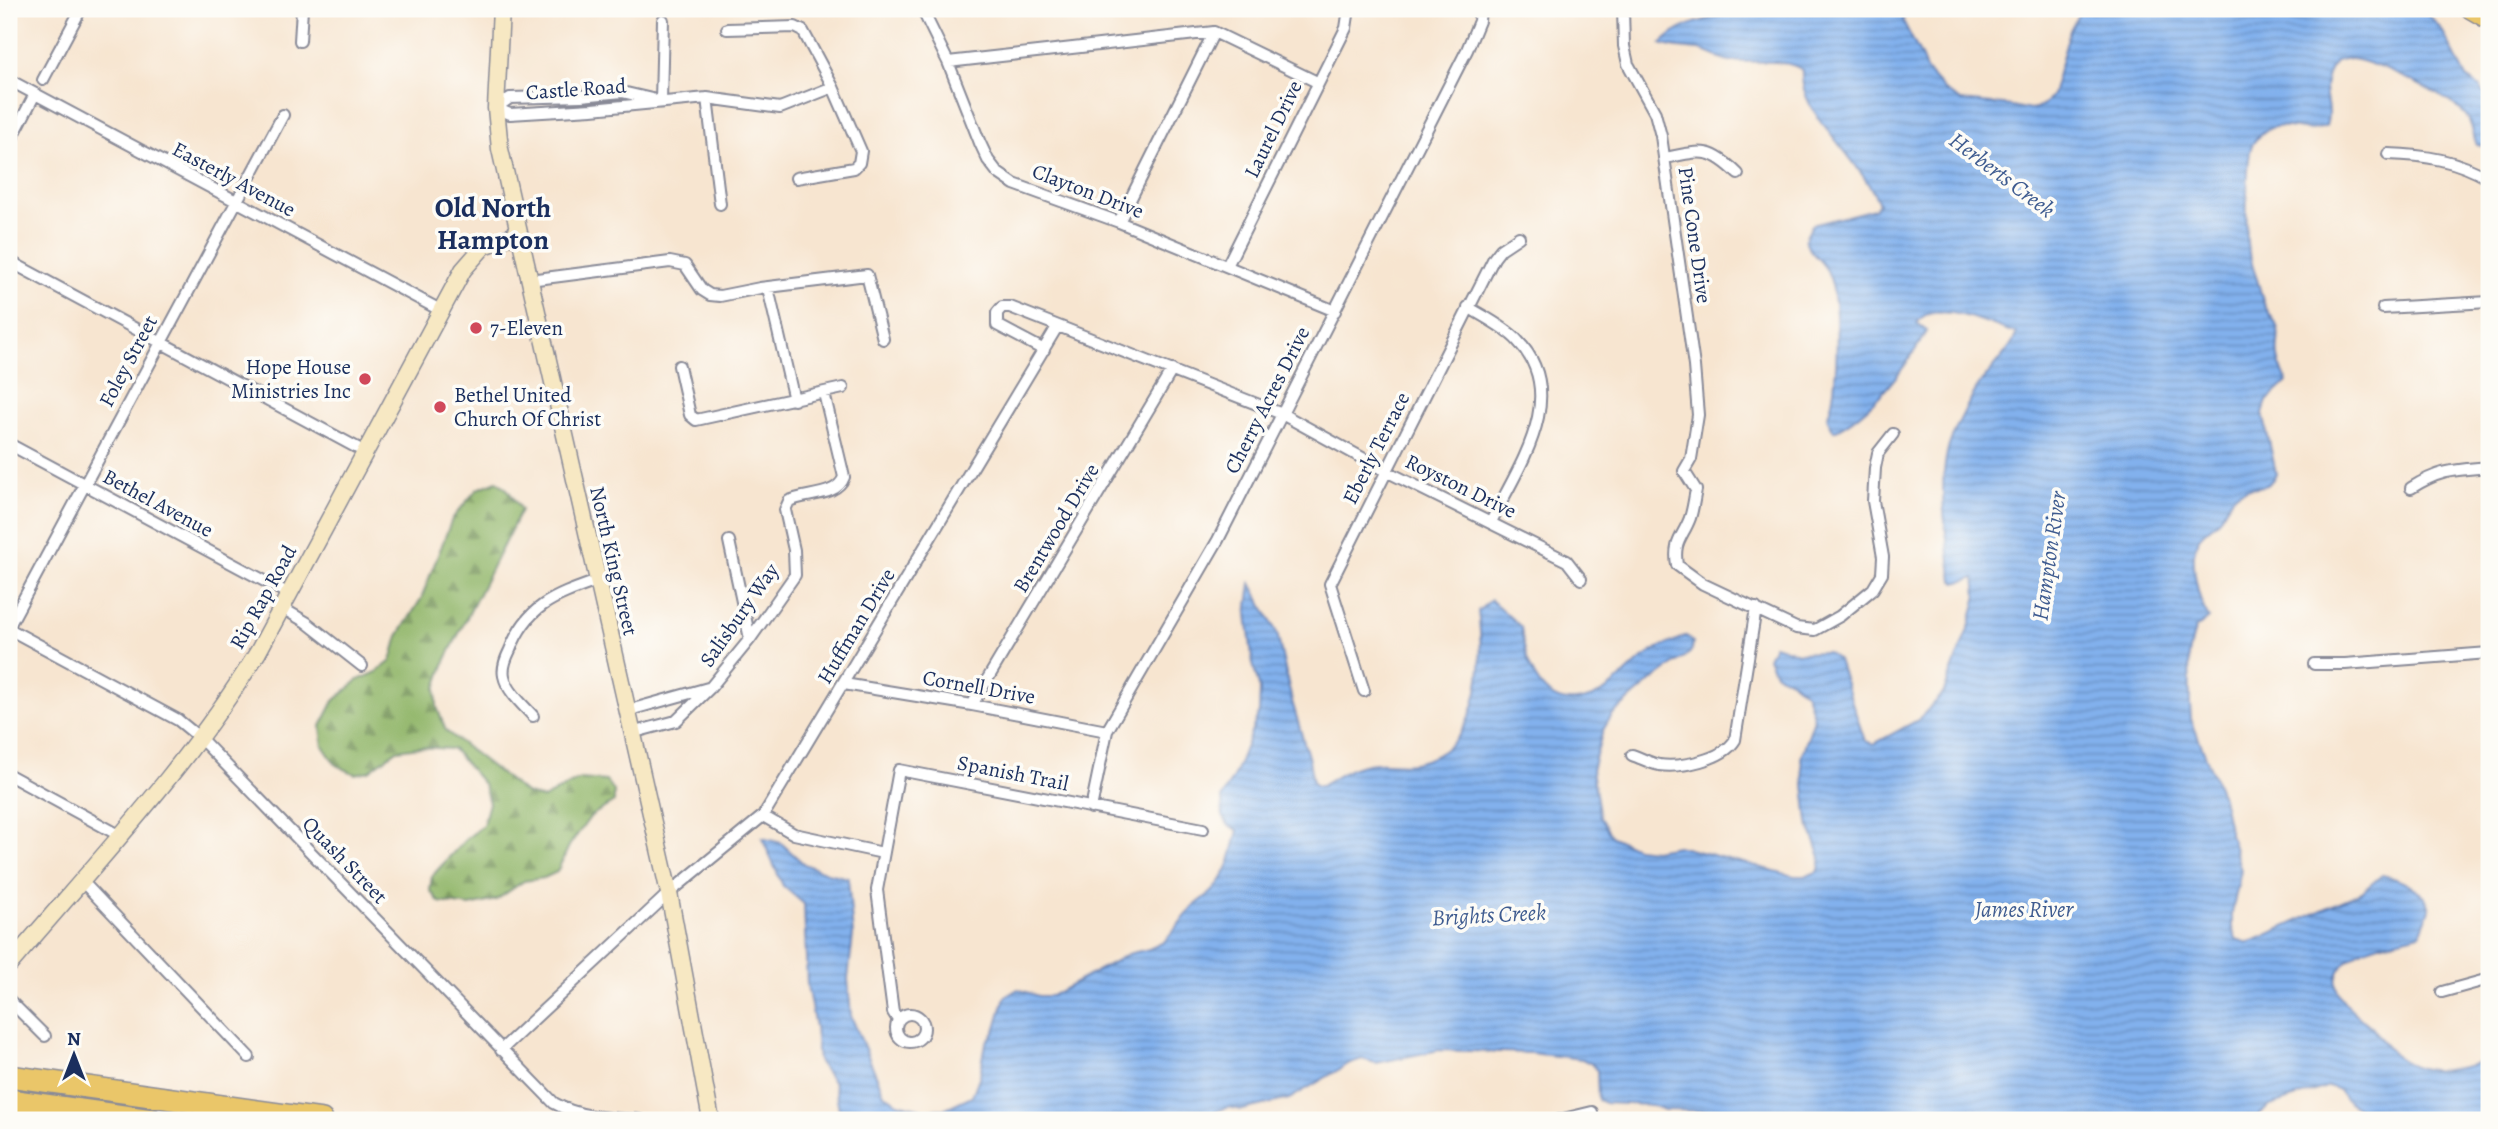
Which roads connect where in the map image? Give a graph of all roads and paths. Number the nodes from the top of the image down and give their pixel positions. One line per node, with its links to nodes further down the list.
1 (81, 9): 16 (street)
2 (302, 9): 13 (street)
3 (502, 9): 22 (main road, North King Street)
4 (922, 9): 14 (street, Clayton Drive)
5 (1349, 9): 17 (street, Laurel Drive)
6 (1480, 9): 43 (street, Cherry Acres Drive)
7 (1623, 9): 26 (street, Pine Cone Drive)
8 (2470, 9): 10 (main road)
9 (663, 20): 21 (street)
10 (2489, 20)
11 (727, 29): 18 (street)
12 (1214, 32): 14 (street); 17 (street); 32 (street)
13 (300, 41)
14 (948, 62): 32 (street, Clayton Drive)
15 (9, 80): 19 (street, Easterly Avenue)
16 (43, 80)
17 (1317, 82): 36 (street, Laurel Drive)
18 (833, 88): 20 (street, Castle Road); 28 (street)
19 (35, 94): 24 (street); 30 (street, Easterly Avenue)
20 (707, 98): 21 (street, Castle Road); 31 (street)
21 (662, 102): 22 (street, Castle Road)
22 (496, 108): 33 (main road, North King Street)
23 (283, 115): 30 (street, Foley Street)
24 (9, 144)
25 (2388, 154): 29 (street)
26 (1664, 158): 27 (street); 66 (street, Pine Cone Drive)
27 (1738, 174)
28 (796, 178)
29 (2489, 179)
30 (237, 204): 42 (street, Easterly Avenue); 46 (street, Foley Street)
31 (720, 204)
32 (1119, 222): 36 (street, Clayton Drive)
33 (518, 234): 37 (main road, North King Street); 42 (main road, Rip Rap Road)
34 (1518, 237): 40 (street, Eberly Terrace)
35 (9, 261): 46 (street)
36 (1227, 267): 43 (street, Clayton Drive)
37 (529, 280): 38 (street); 64 (main road, North King Street)
38 (768, 288): 45 (street); 52 (street)
39 (2489, 302): 41 (street)
40 (1468, 307): 58 (street, Eberly Terrace); 61 (street)
41 (2383, 308)
42 (442, 310): 56 (main road, Rip Rap Road)
43 (1335, 311): 53 (street, Cherry Acres Drive)
44 (1057, 327): 47 (street, Huffman Drive); 47 (street); 49 (street)
45 (883, 339)
46 (160, 342): 56 (street); 59 (street, Foley Street)
47 (1044, 350): 72 (street, Huffman Drive)
48 (679, 366): 52 (street)
49 (1172, 370): 53 (street); 75 (street, Brentwood Drive)
50 (843, 388): 51 (street)
51 (824, 393): 52 (street); 68 (street, Salisbury Way)
52 (794, 400)
53 (1282, 414): 58 (street, Royston Drive); 78 (street, Cherry Acres Drive)
54 (1893, 434): 66 (street)
55 (9, 444): 59 (street, Bethel Avenue)
56 (365, 452): 65 (main road, Rip Rap Road)
57 (2489, 467): 60 (street)
58 (1386, 471): 61 (street, Royston Drive); 74 (street, Eberly Terrace)
59 (84, 485): 65 (street, Bethel Avenue); 67 (street, Foley Street)
60 (2411, 488)
61 (1491, 522): 63 (street, Royston Drive)
62 (729, 541): 68 (street)
63 (1581, 579)
64 (597, 581): 76 (main road, North King Street); 77 (street)
65 (285, 601): 71 (street, Bethel Avenue); 80 (main road, Rip Rap Road)
66 (1756, 608): 81 (street)
67 (9, 628): 80 (street, Quash Street)
68 (750, 639): 73 (street, Salisbury Way)
69 (2489, 653): 70 (street)
70 (2314, 664)
71 (362, 666)
72 (844, 684): 75 (street, Cornell Drive); 84 (street, Huffman Drive)
73 (710, 688): 76 (street, Salisbury Way); 79 (street, Salisbury Way)
74 (1364, 691)
75 (972, 705): 78 (street, Cornell Drive)
76 (626, 711): 79 (main road, North King Street)
77 (533, 716)
78 (1107, 731): 83 (street, Cherry Acres Drive)
79 (631, 733): 89 (main road, North King Street)
80 (200, 738): 86 (main road, Rip Rap Road); 96 (street, Quash Street)
81 (1632, 755)
82 (9, 775): 86 (street)
83 (1091, 808): 85 (street, Spanish Trail); 87 (street, Spanish Trail)
84 (764, 816): 87 (street); 89 (street, Huffman Drive)
85 (1203, 829)
86 (119, 835): 88 (main road, Rip Rap Road)
87 (883, 853): 94 (street, Spanish Trail)
88 (81, 880): 90 (main road, Rip Rap Road); 97 (street)
89 (668, 892): 96 (street, Huffman Drive); 104 (main road, North King Street)
90 (9, 965)
91 (2489, 979): 92 (street)
92 (2442, 992)
93 (9, 1000): 95 (street)
94 (898, 1020)
95 (44, 1036)
96 (501, 1050): 103 (street, Quash Street)
97 (249, 1057)
98 (9, 1076): 102 (highway)
99 (9, 1100): 101 (highway)
100 (1592, 1112): 105 (street)
101 (152, 1120)
102 (322, 1120)
103 (641, 1120)
104 (711, 1120)
105 (1559, 1120)

